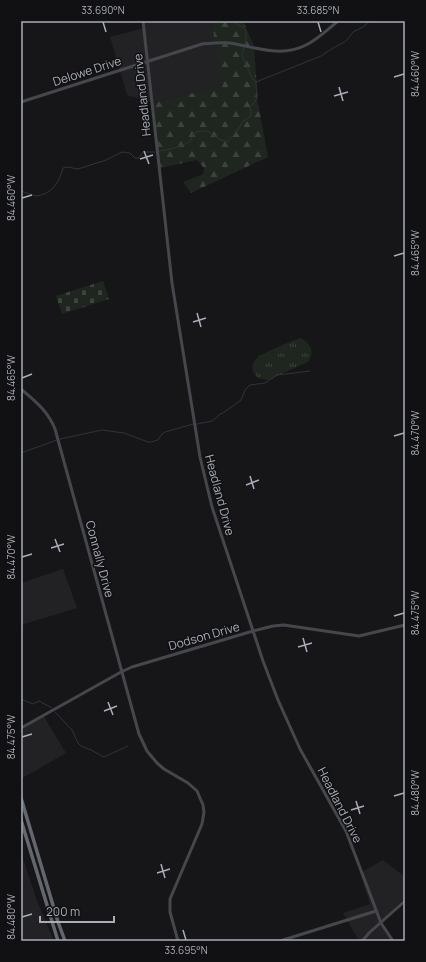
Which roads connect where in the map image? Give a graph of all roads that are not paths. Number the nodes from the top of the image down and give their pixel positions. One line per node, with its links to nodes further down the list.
1 (143, 21): 3 (street, Headland Drive)
2 (338, 21): 3 (street, Delowe Drive)
3 (148, 61): 4 (street, Delowe Drive); 7 (street, Headland Drive)
4 (21, 102)
5 (21, 389): 8 (street, Connally Drive)
6 (405, 624): 7 (street, Dodson Drive)
7 (253, 631): 8 (street, Dodson Drive); 13 (street, Headland Drive)
8 (121, 672): 9 (street, Dodson Drive); 17 (street, Connally Drive)
9 (21, 728)
10 (21, 798): 16 (highway)
11 (21, 820): 15 (highway)
12 (405, 901): 14 (street)
13 (376, 911): 14 (street, Headland Drive); 18 (street)
14 (381, 923): 19 (street); 20 (street, Headland Drive)
15 (58, 941)
16 (65, 941)
17 (178, 941)
18 (280, 941)
19 (362, 941)
20 (393, 941)

